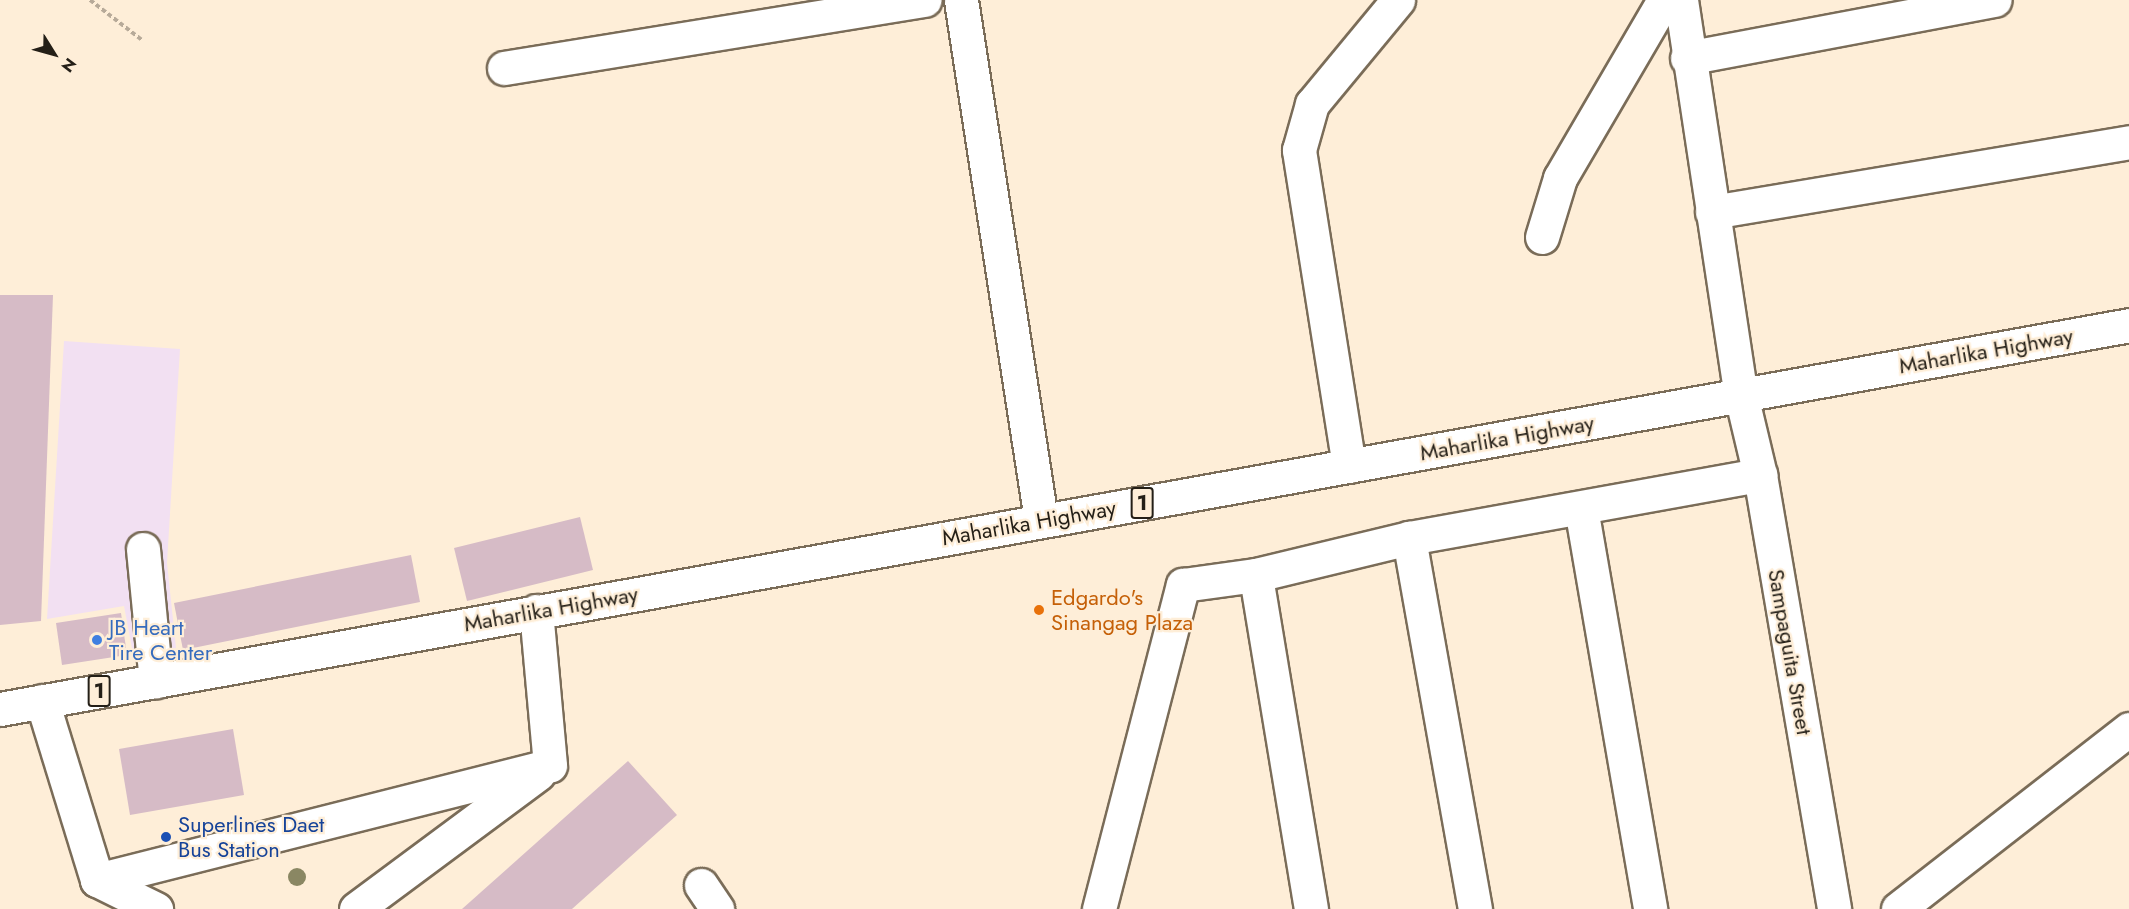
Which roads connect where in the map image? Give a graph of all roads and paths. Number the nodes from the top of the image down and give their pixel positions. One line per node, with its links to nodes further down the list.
1 (90, 0): 8 (path)
2 (925, 0): 10 (main road)
3 (961, 0): 19 (main road)
4 (1398, 0): 16 (main road)
5 (1664, 0): 13 (main road)
6 (1681, 0): 9 (main road, Sampaguita Street)
7 (1995, 0): 9 (main road)
8 (142, 40)
9 (1687, 58): 12 (main road, Sampaguita Street)
10 (504, 68)
11 (2129, 142): 12 (main road)
12 (1712, 212): 15 (main road, Sampaguita Street)
13 (1542, 237)
14 (2129, 325): 15 (main road, Maharlika Highway / 1)
15 (1741, 395): 16 (main road, Maharlika Highway / 1); 17 (main road, Sampaguita Street)
16 (1349, 466): 19 (main road, Maharlika Highway / 1)
17 (1760, 475): 18 (main road); 36 (main road, Sampaguita Street)
18 (1581, 508): 20 (main road); 35 (main road)
19 (1041, 520): 23 (main road, Maharlika Highway / 1)
20 (1408, 538): 22 (main road); 34 (main road)
21 (143, 549): 24 (main road)
22 (1256, 575): 32 (main road); 33 (main road)
23 (536, 611): 24 (main road, Maharlika Highway / 1); 28 (main road)
24 (156, 681): 25 (main road, Maharlika Highway / 1)
25 (42, 701): 26 (main road, Maharlika Highway / 1); 29 (main road)
26 (0, 709)
27 (2129, 729): 37 (main road)
28 (550, 765): 29 (main road); 31 (main road)
29 (97, 880): 30 (main road)
30 (156, 909)
31 (356, 909)
32 (1098, 909)
33 (1311, 909)
34 (1474, 909)
35 (1650, 909)
36 (1834, 909)
37 (1898, 909)

